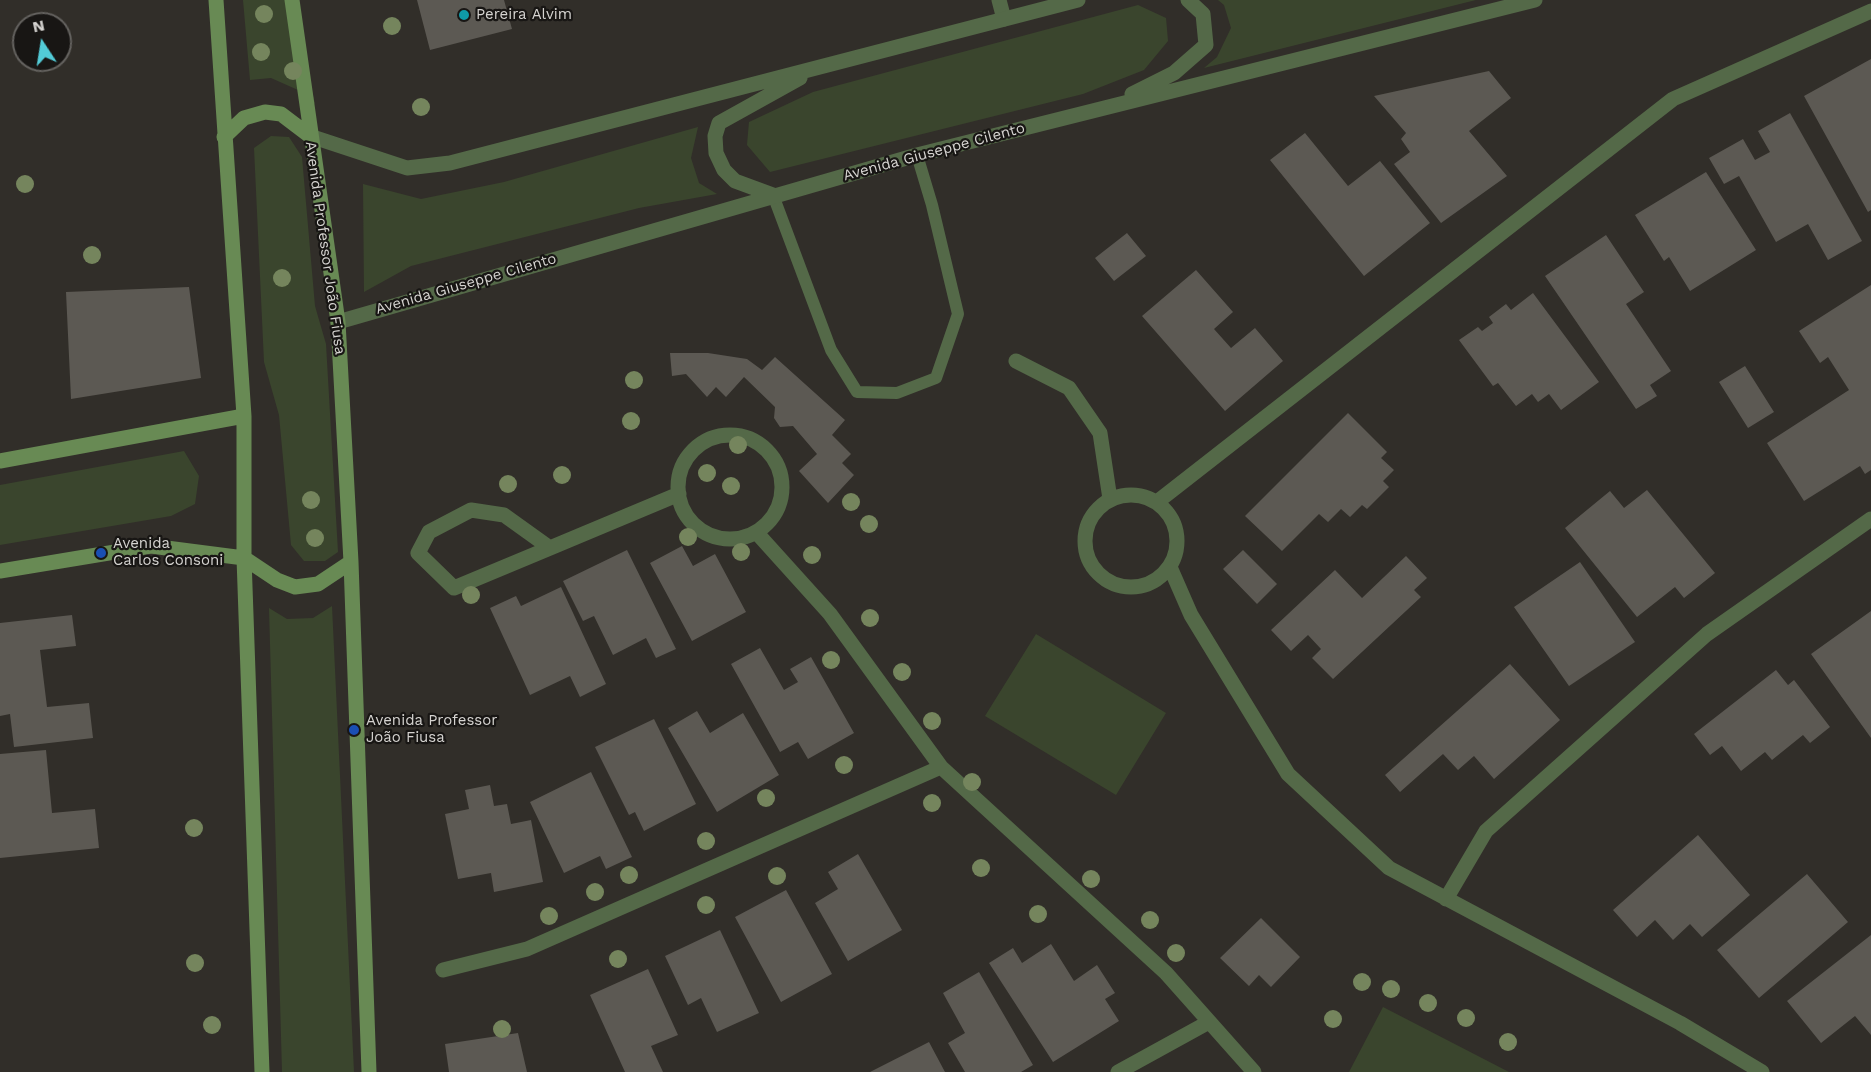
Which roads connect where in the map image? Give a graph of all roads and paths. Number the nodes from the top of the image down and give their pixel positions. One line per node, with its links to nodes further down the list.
1 (216, 0): 12 (main road)
2 (292, 0): 11 (main road, Avenida Professor João Fiusa)
3 (999, 0): 8 (street)
4 (1078, 0): 8 (street)
5 (1188, 0): 10 (street)
6 (1534, 0): 10 (street, Avenida Giuseppe Cilento)
7 (1871, 11): 21 (street)
8 (1004, 19): 9 (street)
9 (827, 64): 11 (street); 14 (street)
10 (1102, 108): 13 (street, Avenida Giuseppe Cilento)
11 (310, 136): 12 (main road); 15 (main road, Avenida Professor João Fiusa)
12 (224, 137): 17 (main road)
13 (917, 155): 14 (street, Avenida Giuseppe Cilento); 14 (lane)
14 (773, 195): 15 (street, Avenida Giuseppe Cilento)
15 (338, 322): 26 (main road, Avenida Professor João Fiusa)
16 (1016, 361): 20 (street)
17 (244, 416): 18 (main road); 25 (main road)
18 (0, 462)
19 (679, 494): 23 (street); 23 (street); 24 (street)
20 (1110, 499): 21 (street); 27 (street)
21 (1157, 502): 27 (street)
22 (1871, 519): 30 (street)
23 (756, 532): 29 (street)
24 (550, 548): 24 (street)
25 (244, 558): 26 (main road); 28 (main road); 33 (main road)
26 (351, 562): 34 (main road, Avenida Professor João Fiusa)
27 (1170, 567): 30 (street)
28 (0, 571)
29 (941, 767): 31 (street); 32 (street)
30 (1446, 898): 37 (street)
31 (443, 970)
32 (1209, 1022): 35 (street); 36 (street)
33 (262, 1072)
34 (369, 1072)
35 (1118, 1072)
36 (1254, 1072)
37 (1762, 1072)

